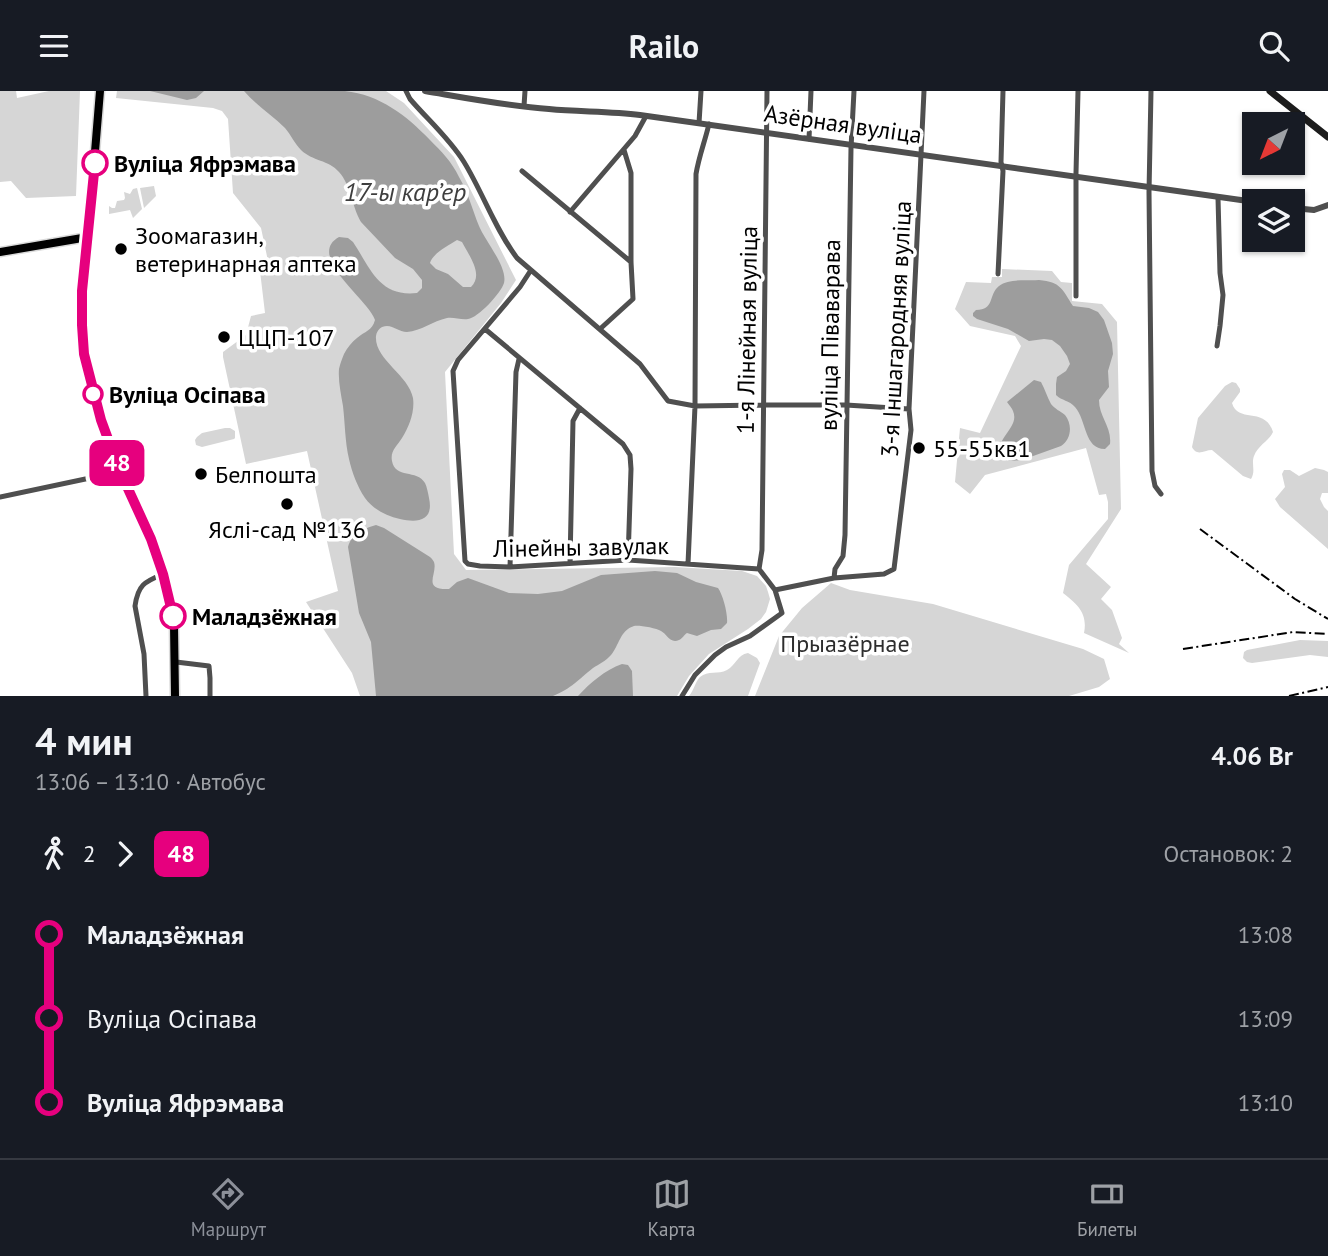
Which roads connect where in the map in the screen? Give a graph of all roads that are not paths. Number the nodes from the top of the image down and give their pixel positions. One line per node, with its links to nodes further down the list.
1 (100, 91): 33 (main road)
2 (406, 91): 36 (street)
3 (425, 91): 14 (street, Азёрная вуліца)
4 (525, 91): 14 (street)
5 (701, 91): 16 (street)
6 (767, 91): 18 (street, 1-я Лінейная вуліца)
7 (811, 91): 20 (street)
8 (854, 91): 21 (street, вуліца Піваварава)
9 (924, 91): 23 (street, 3-я Іншагародняя вуліца)
10 (1003, 91): 24 (street)
11 (1078, 91): 26 (street)
12 (1151, 91): 27 (street)
13 (1270, 91): 19 (main road)
14 (524, 106): 15 (street, Азёрная вуліца)
15 (646, 116): 16 (street, Азёрная вуліца); 22 (street)
16 (699, 123): 17 (street, Азёрная вуліца)
17 (709, 124): 18 (street, Азёрная вуліца); 45 (street)
18 (767, 133): 20 (street, Азёрная вуліца); 43 (street, 1-я Лінейная вуліца)
19 (1328, 137)
20 (809, 139): 21 (street, Азёрная вуліца)
21 (851, 145): 23 (street, Азёрная вуліца); 44 (street, вуліца Піваварава)
22 (624, 150): 32 (street); 35 (street)
23 (922, 155): 24 (street, Азёрная вуліца); 47 (street, 3-я Іншагародняя вуліца)
24 (1002, 166): 26 (street, Азёрная вуліца); 37 (street)
25 (522, 171): 32 (street)
26 (1077, 177): 27 (street, Азёрная вуліца); 38 (street)
27 (1150, 188): 28 (street, Азёрная вуліца); 49 (street)
28 (1218, 198): 29 (street, Азёрная вуліца); 41 (street)
29 (1242, 201)
30 (1328, 205): 31 (street)
31 (1305, 209)
32 (570, 212): 35 (street)
33 (88, 237): 34 (main road); 48 (main road)
34 (0, 252)
35 (631, 262): 39 (street)
36 (531, 270): 39 (street); 40 (street)
37 (998, 274)
38 (1076, 296)
39 (600, 329): 45 (street)
40 (485, 330): 42 (street); 54 (street, Лінейны завулак)
41 (1217, 346)
42 (519, 359): 46 (street); 54 (street)
43 (765, 405): 44 (street); 45 (street); 55 (street, 1-я Лінейная вуліца)
44 (846, 405): 47 (street); 57 (street, вуліца Піваварава)
45 (695, 406): 53 (street)
46 (580, 408): 51 (street); 52 (street)
47 (909, 409): 57 (street, 3-я Іншагародняя вуліца)
48 (119, 469): 50 (street); 56 (main road)
49 (1161, 493)
50 (0, 497)
51 (628, 560): 52 (street, Лінейны завулак); 53 (street, Лінейны завулак)
52 (570, 563): 54 (street, Лінейны завулак)
53 (688, 564): 55 (street, Лінейны завулак)
54 (510, 567)
55 (758, 569): 58 (street)
56 (163, 574): 59 (main road); 60 (street)
57 (834, 578): 58 (street)
58 (775, 590): 63 (street)
59 (176, 662): 61 (main road); 62 (street)
60 (146, 696)
61 (176, 696)
62 (209, 696)
63 (682, 696)

